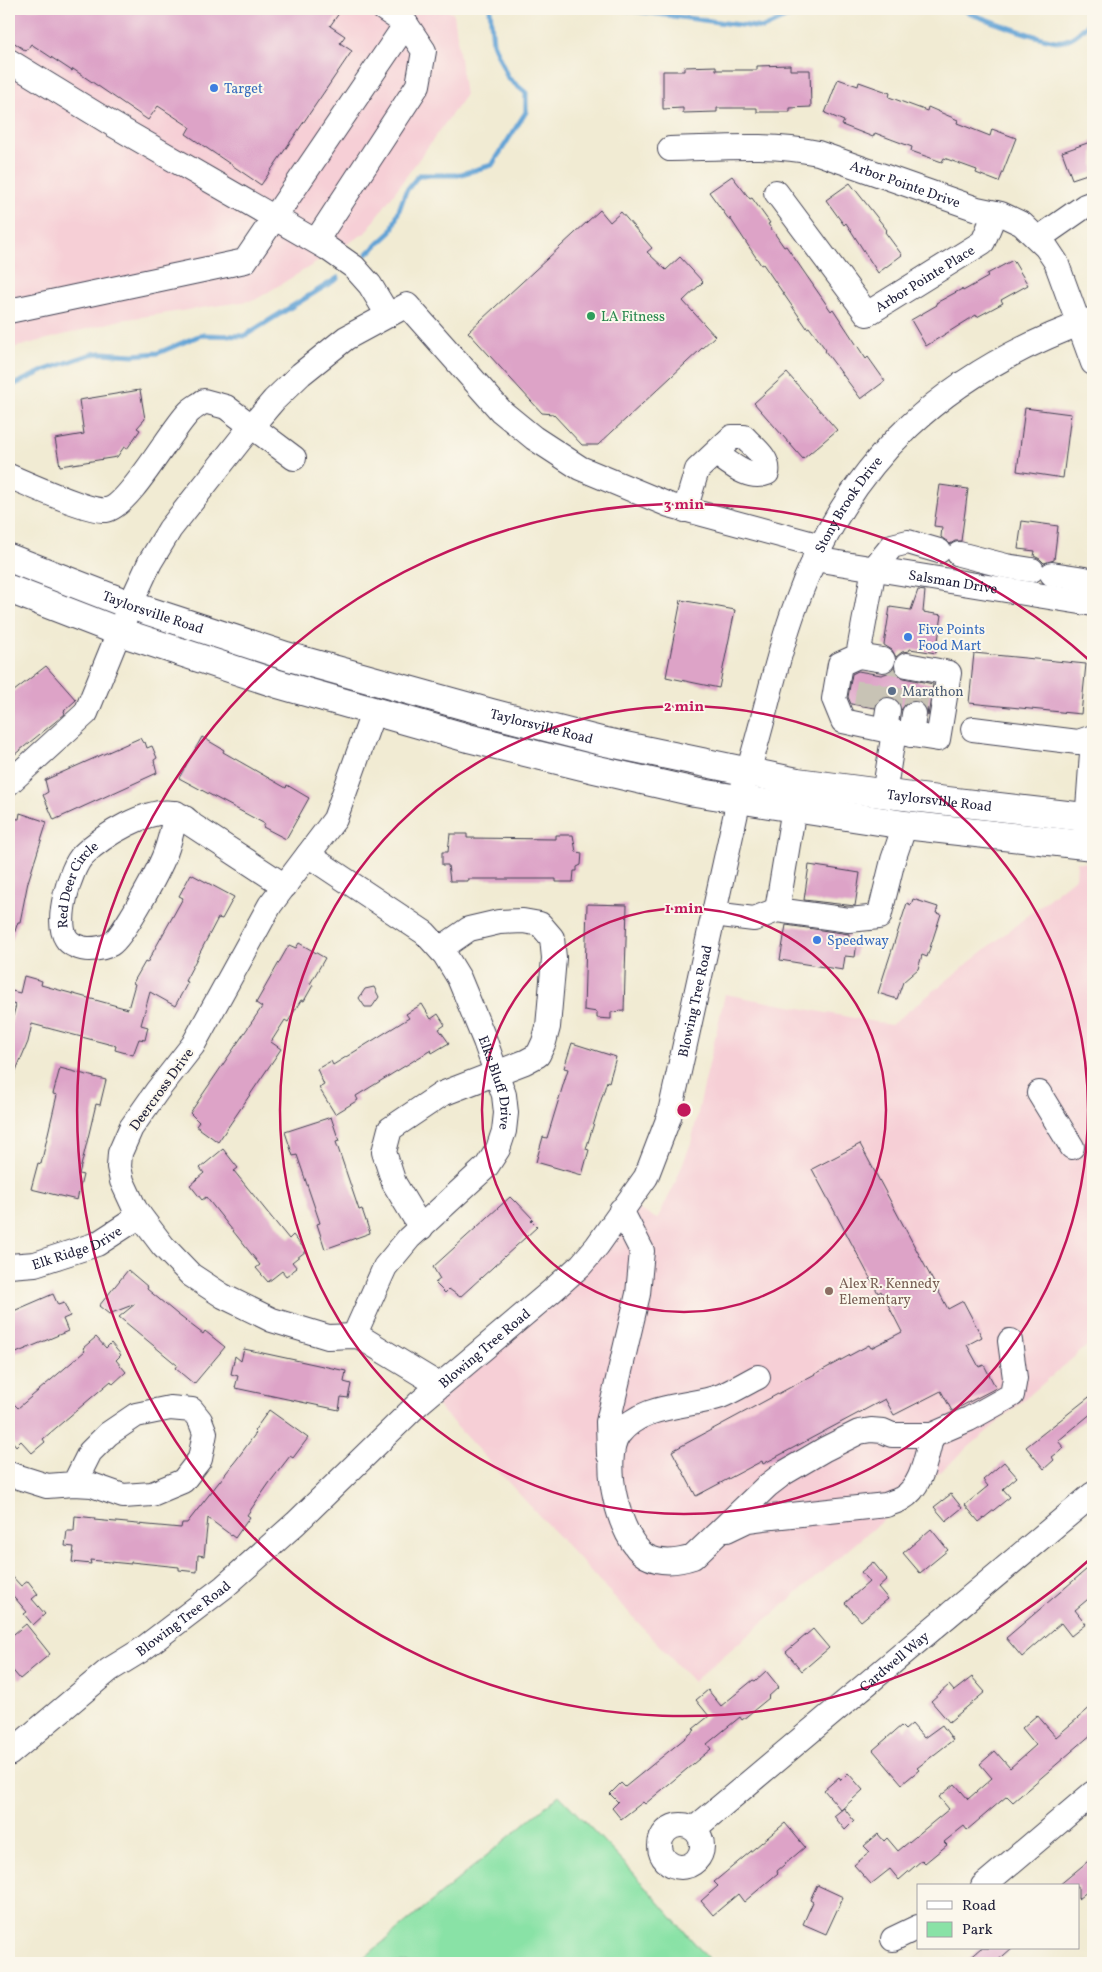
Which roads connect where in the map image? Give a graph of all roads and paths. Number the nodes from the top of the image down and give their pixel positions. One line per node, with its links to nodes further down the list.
1 (384, 9): 2 (street)
2 (406, 24): 8 (street); 10 (street)
3 (9, 61): 8 (street)
4 (670, 149): 7 (street, Arbor Pointe Drive)
5 (776, 192): 7 (street, Arbor Pointe Place)
6 (1093, 203): 9 (street)
7 (995, 213): 9 (street, Arbor Pointe Drive)
8 (275, 218): 10 (street); 11 (street)
9 (1039, 238): 13 (street, Arbor Pointe Drive)
10 (316, 241): 12 (street)
11 (9, 311)
12 (388, 315): 15 (street); 19 (street, Salsman Drive)
13 (1086, 322): 14 (street, Arbor Pointe Drive); 20 (street, Stony Brook Drive)
14 (1093, 363)
15 (251, 426): 17 (street); 18 (street); 26 (street)
16 (715, 453): 19 (street)
17 (294, 458)
18 (9, 476)
19 (685, 510): 20 (street, Salsman Drive)
20 (818, 552): 22 (street, Salsman Drive); 33 (street, Stony Brook Drive)
21 (9, 558): 26 (main road, Taylorsville Road)
22 (874, 568): 23 (street, Salsman Drive); 23 (street); 30 (street)
23 (1005, 578): 25 (street, Salsman Drive); 25 (street)
24 (9, 589): 27 (main road, Taylorsville Road)
25 (1088, 603)
26 (130, 605): 27 (street); 33 (main road, Taylorsville Road)
27 (120, 632): 29 (main road, Taylorsville Road); 34 (street)
28 (916, 671): 30 (street)
29 (374, 710): 36 (main road, Taylorsville Road); 42 (street, Deercross Drive)
30 (889, 722): 35 (street)
31 (973, 729): 32 (street)
32 (1093, 738): 39 (street)
33 (748, 773): 35 (main road, Taylorsville Road); 36 (street, Stony Brook Drive)
34 (9, 783)
35 (884, 794): 39 (main road, Taylorsville Road)
36 (739, 799): 37 (main road, Taylorsville Road); 45 (street, Blowing Tree Road)
37 (794, 808): 40 (main road, Taylorsville Road); 44 (street)
38 (176, 813): 38 (street, Red Deer Circle); 43 (street)
39 (1090, 817): 41 (street)
40 (905, 825): 41 (main road, Taylorsville Road); 44 (street)
41 (1089, 846)
42 (308, 855): 43 (street, Deercross Drive); 46 (street, Elks Bluff Drive)
43 (285, 886): 51 (street, Deercross Drive)
44 (777, 910): 45 (street)
45 (713, 914): 50 (street, Blowing Tree Road)
46 (440, 949): 47 (street, Elks Bluff Drive); 47 (street)
47 (496, 1072): 52 (street, Elks Bluff Drive); 52 (street)
48 (1039, 1093): 49 (street)
49 (1072, 1147)
50 (622, 1210): 57 (street, Blowing Tree Road); 59 (street)
51 (140, 1216): 53 (street, Elk Ridge Drive); 54 (street, Deercross Drive)
52 (421, 1228): 54 (street, Elks Bluff Drive)
53 (9, 1266)
54 (354, 1336): 57 (street, Deercross Drive)
55 (1010, 1341): 58 (street)
56 (758, 1377): 59 (street)
57 (439, 1385): 64 (street, Blowing Tree Road)
58 (932, 1435): 63 (street); 63 (street)
59 (610, 1466): 63 (street)
60 (9, 1474): 61 (street)
61 (74, 1484): 61 (street)
62 (1093, 1494): 66 (street, Cardwell Way)
63 (716, 1534)
64 (10, 1752)
65 (1093, 1793): 67 (street)
66 (694, 1829)
67 (985, 1884)
68 (917, 1927): 69 (street)
69 (893, 1939)

